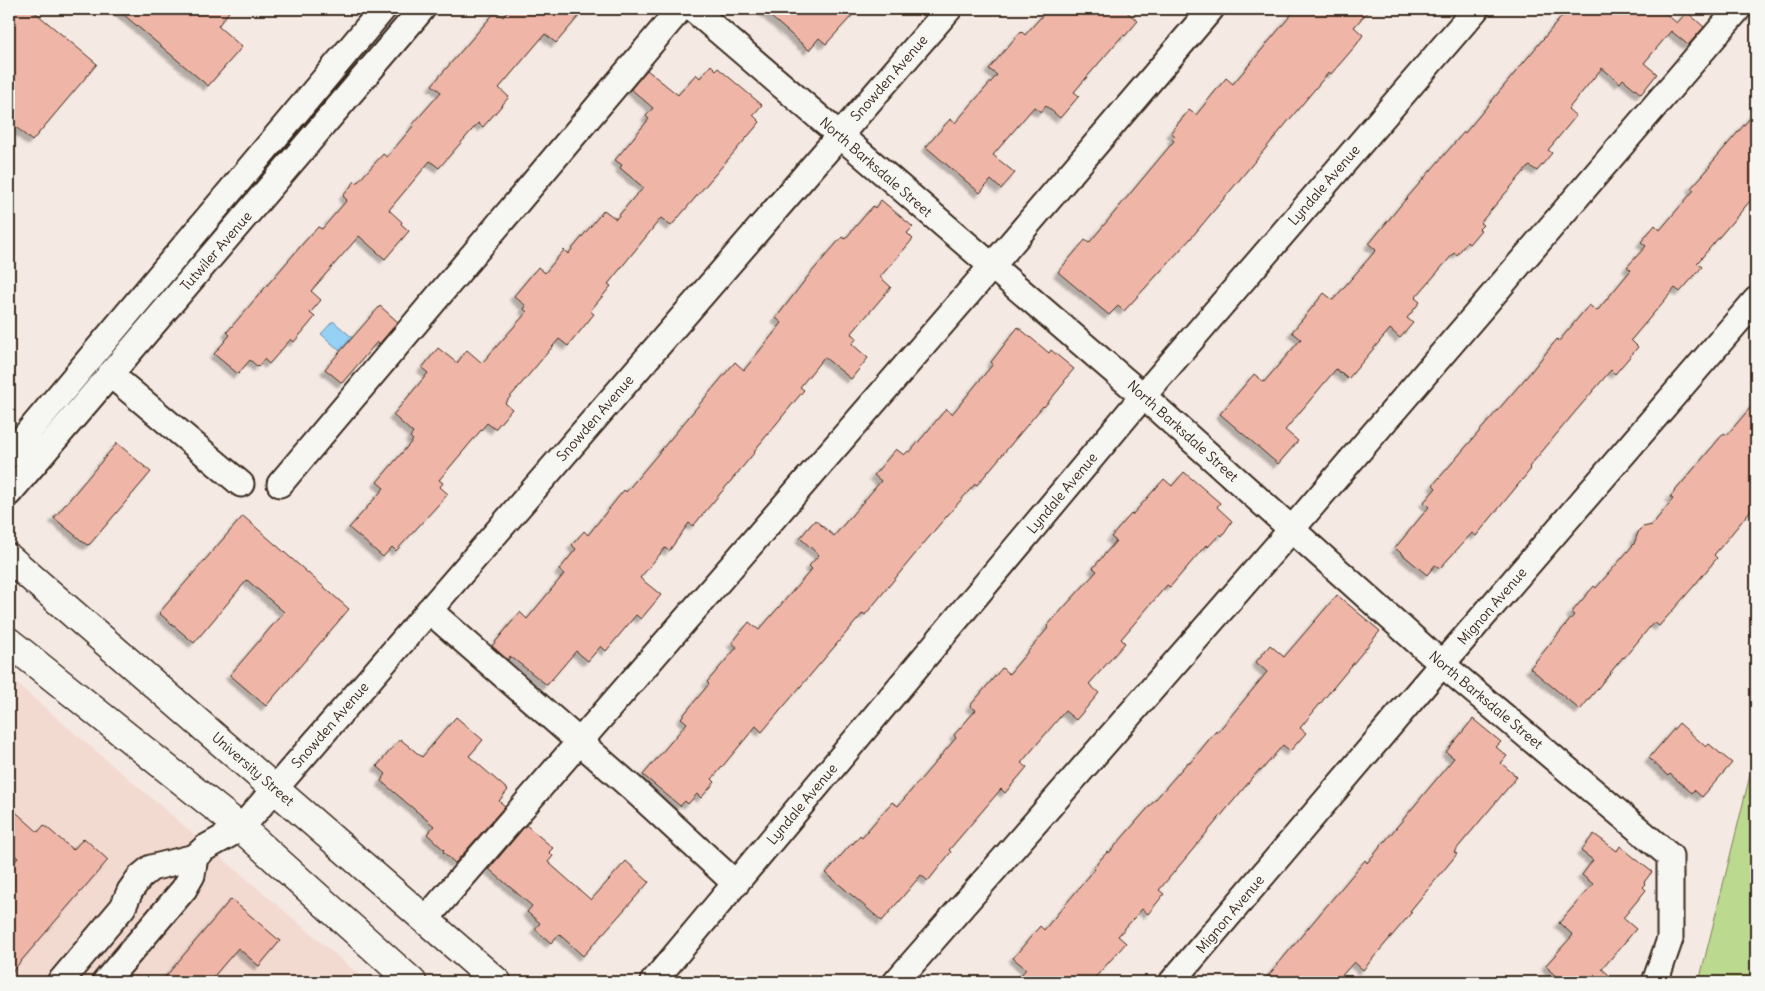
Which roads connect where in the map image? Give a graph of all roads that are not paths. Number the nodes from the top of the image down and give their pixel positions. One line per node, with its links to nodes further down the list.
1 (422, 9): 9 (street, Tutwiler Avenue)
2 (680, 9): 19 (street)
3 (693, 9): 10 (street, North Barksdale Street)
4 (950, 9): 10 (street, Snowden Avenue)
5 (1211, 9): 13 (street)
6 (1476, 9): 16 (street, Lyndale Avenue)
7 (1738, 9): 21 (street)
8 (372, 12): 9 (street); 11 (street, Tutwiler Avenue)
9 (396, 39): 12 (street, Tutwiler Avenue)
10 (839, 135): 13 (street, North Barksdale Street); 23 (street, Snowden Avenue)
11 (240, 179): 12 (street); 17 (street, Tutwiler Avenue)
12 (261, 198): 15 (street, Tutwiler Avenue)
13 (992, 266): 16 (street, North Barksdale Street); 26 (street)
14 (1756, 300): 25 (street, Mignon Avenue)
15 (110, 374): 18 (street); 20 (street, Tutwiler Avenue)
16 (1143, 396): 21 (street, North Barksdale Street); 30 (street, Lyndale Avenue)
17 (9, 455)
18 (241, 484)
19 (280, 484)
20 (9, 493)
21 (1292, 529): 25 (street, North Barksdale Street); 37 (street)
22 (9, 558): 27 (main road, University Street)
23 (429, 610): 26 (street); 27 (street, Snowden Avenue)
24 (9, 642): 28 (main road)
25 (1442, 664): 38 (street, Mignon Avenue); 39 (street, North Barksdale Street)
26 (579, 742): 30 (street); 31 (street)
27 (276, 788): 28 (street, Snowden Avenue); 31 (main road, University Street)
28 (241, 828): 29 (street, Snowden Avenue); 34 (main road)
29 (195, 857): 32 (street); 33 (street)
30 (736, 884): 36 (street, Lyndale Avenue)
31 (425, 920): 35 (main road, University Street)
32 (60, 982)
33 (105, 982)
34 (412, 982)
35 (497, 982)
36 (653, 982)
37 (896, 982)
38 (1172, 982)
39 (1655, 982)

